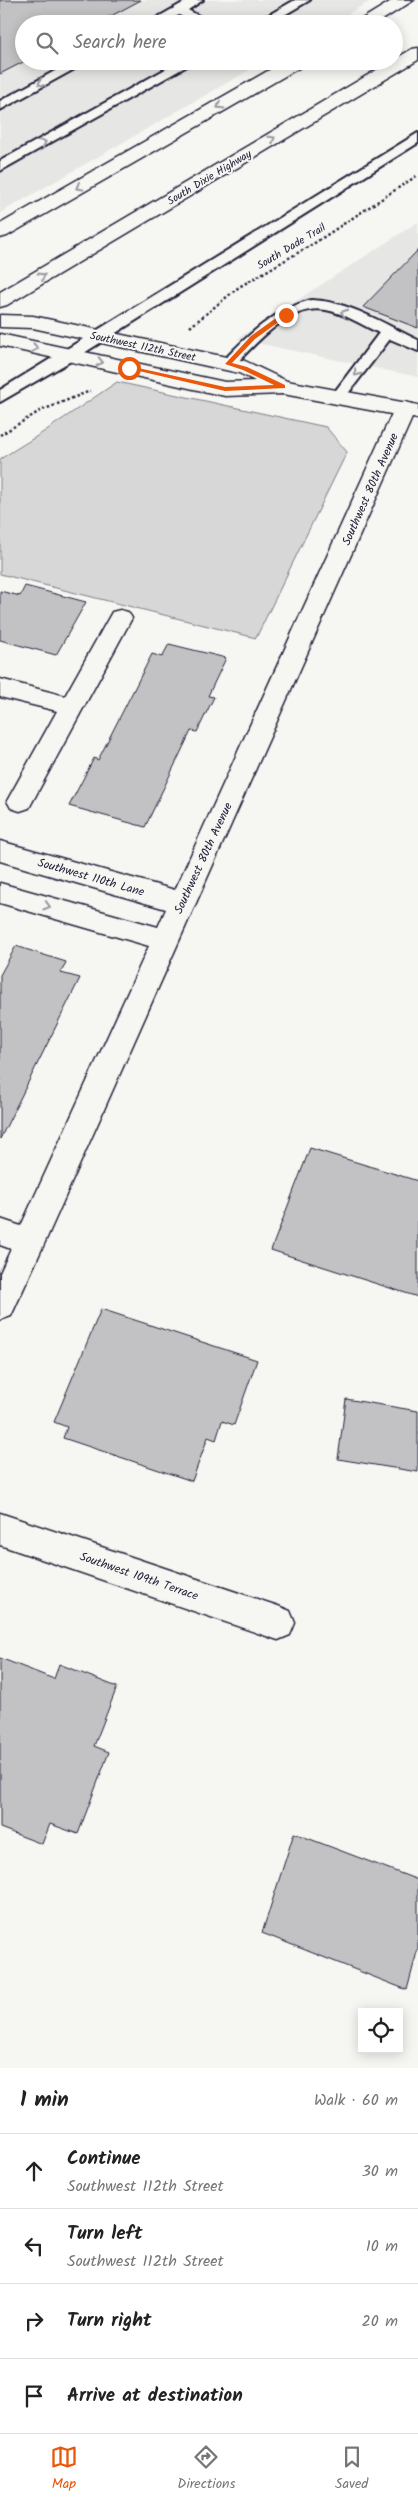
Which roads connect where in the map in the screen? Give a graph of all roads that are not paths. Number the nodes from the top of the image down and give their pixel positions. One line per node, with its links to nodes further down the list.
1 (197, 0): 4 (lane)
2 (304, 0): 7 (lane)
3 (404, 0): 8 (main road)
4 (178, 10): 5 (lane); 6 (lane)
5 (169, 15)
6 (188, 15)
7 (276, 15)
8 (378, 15)
9 (418, 53): 10 (main road, South Dixie Highway, one-way to 9)
10 (403, 62)
11 (66, 70): 15 (lane, one-way to 15)
12 (174, 70): 17 (lane, one-way to 12)
13 (278, 70): 18 (main road, one-way to 18)
14 (389, 70): 19 (main road, South Dixie Highway, one-way to 14)
15 (0, 106)
16 (418, 137): 22 (lane)
17 (0, 167)
18 (0, 232)
19 (0, 301)
20 (0, 321): 22 (main road, Southwest 112th Street)
21 (388, 332): 24 (lane); 26 (lane, one-way to 26); 28 (lane, one-way to 28)
22 (101, 336): 25 (lane); 26 (main road, Southwest 112th Street)
23 (0, 340): 25 (main road, Southwest 112th Street, one-way to 25)
24 (418, 346)
25 (71, 355): 27 (main road, Southwest 112th Street, one-way to 27); 29 (lane)
26 (228, 364): 27 (main road, Southwest 112th Street)
27 (283, 387): 28 (main road, Southwest 112th Street)
28 (338, 396): 30 (main road, Southwest 112th Street)
29 (0, 397)
30 (412, 410): 37 (main road, Southwest 80th Avenue)
31 (120, 618): 33 (main road)
32 (0, 688): 33 (main road)
33 (71, 706): 34 (main road)
34 (20, 801)
35 (0, 851): 37 (main road, Southwest 110th Lane)
36 (0, 893): 38 (main road, one-way to 38)
37 (183, 903): 38 (main road, Southwest 80th Avenue)
38 (166, 940): 40 (main road, Southwest 80th Avenue)
39 (0, 1232): 40 (main road)
40 (30, 1242): 41 (main road, Southwest 80th Avenue)
41 (0, 1306)
42 (0, 1529): 43 (main road, Southwest 109th Terrace)
43 (278, 1623)

